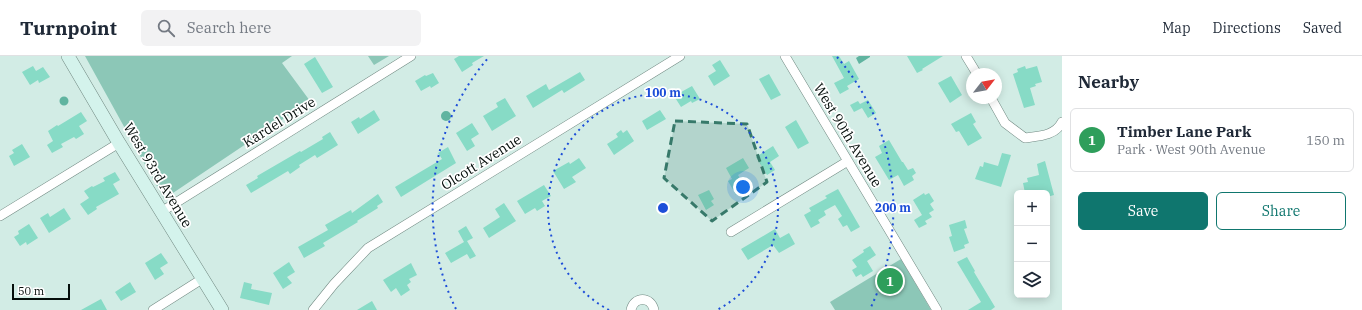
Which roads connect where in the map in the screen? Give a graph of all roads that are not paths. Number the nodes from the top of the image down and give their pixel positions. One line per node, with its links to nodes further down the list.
1 (68, 56): 9 (street, West 93rd Avenue)
2 (411, 56): 11 (street, Kardel Drive)
3 (680, 56): 17 (street, Olcott Avenue)
4 (785, 56): 10 (street, West 90th Avenue)
5 (966, 56): 6 (street)
6 (973, 68)
7 (994, 104): 8 (street)
8 (1062, 122)
9 (119, 143): 11 (street, West 93rd Avenue); 12 (street)
10 (848, 161): 13 (street); 20 (street, West 90th Avenue)
11 (162, 212): 14 (street, West 93rd Avenue)
12 (0, 216)
13 (731, 232)
14 (202, 279): 15 (street); 16 (street, West 93rd Avenue)
15 (153, 310)
16 (222, 310)
17 (313, 310)
18 (631, 310): 19 (street)
19 (654, 310)
20 (937, 310)

